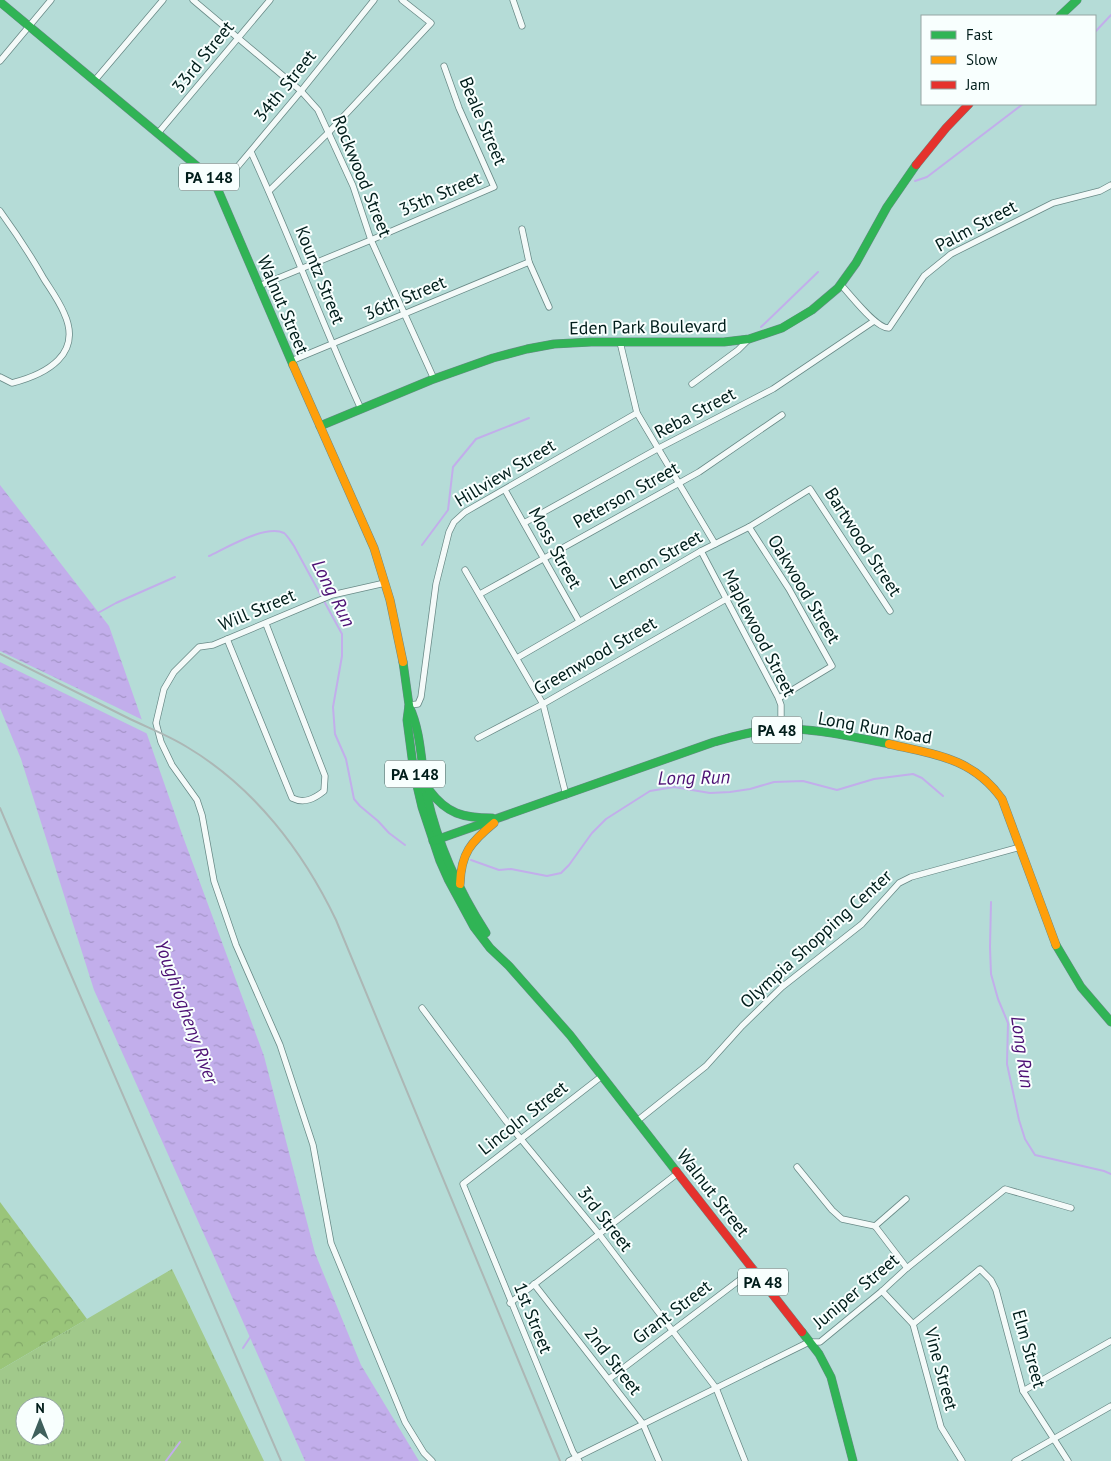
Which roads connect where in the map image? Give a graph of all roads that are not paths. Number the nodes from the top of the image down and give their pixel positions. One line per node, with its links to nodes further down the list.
1 (51, 0): 11 (street)
2 (163, 0): 16 (street)
3 (193, 0): 13 (street, Rockwood Street)
4 (270, 0): 13 (street, 33rd Street)
5 (374, 0): 17 (street, 34th Street)
6 (402, 0): 20 (street)
7 (514, 0): 12 (street)
8 (1077, 0): 10 (main road)
9 (0, 2): 11 (main road, Walnut Street / PA 148)
10 (1061, 15)
11 (31, 26): 14 (street); 16 (main road, Walnut Street / PA 148)
12 (522, 26)
13 (238, 37): 17 (street, Rockwood Street); 19 (street, 33rd Street)
14 (0, 61)
15 (444, 66): 23 (street, Beale Street)
16 (96, 79): 19 (main road, Walnut Street / PA 148)
17 (301, 91): 20 (street, Rockwood Street); 21 (street, 34th Street)
18 (968, 105): 31 (main road, Eden Park Boulevard)
19 (159, 132): 24 (main road, Walnut Street / PA 148)
20 (329, 132): 25 (street); 28 (street, Rockwood Street)
21 (251, 152): 24 (street, 34th Street); 25 (street, Kountz Street)
22 (1111, 185): 35 (street, Palm Street)
23 (494, 187): 28 (street, 35th Street)
24 (218, 190): 32 (main road, Walnut Street / PA 148)
25 (269, 192): 30 (street, Kountz Street)
26 (0, 212): 40 (street)
27 (522, 229): 29 (street)
28 (371, 240): 30 (street, 35th Street); 34 (street, Rockwood Street)
29 (529, 262): 33 (street); 34 (street, 36th Street)
30 (300, 268): 32 (street, 35th Street); 38 (street, Kountz Street)
31 (841, 285): 35 (street); 36 (main road, Eden Park Boulevard)
32 (259, 286): 39 (main road, Walnut Street / PA 148)
33 (550, 307)
34 (406, 314): 38 (street, 36th Street); 41 (street, Rockwood Street)
35 (874, 321): 47 (street, Reba Street)
36 (749, 339): 37 (main road, Eden Park Boulevard); 42 (street)
37 (620, 342): 41 (main road, Eden Park Boulevard); 44 (street)
38 (332, 345): 39 (street, 36th Street); 43 (street, Kountz Street)
39 (291, 361): 46 (main road, Walnut Street / PA 148)
40 (0, 377)
41 (434, 378): 43 (main road, Eden Park Boulevard)
42 (692, 384)
43 (361, 409): 46 (main road, Eden Park Boulevard)
44 (637, 413): 47 (street); 50 (street, Hillview Street)
45 (782, 415): 48 (street, Peterson Street)
46 (320, 426): 57 (main road, Walnut Street / PA 148)
47 (659, 448): 48 (street); 51 (street, Reba Street)
48 (678, 483): 53 (street); 55 (street, Peterson Street)
49 (810, 489): 52 (street, Lemon Street); 60 (street, Bartwood Street)
50 (506, 490): 51 (street, Moss Street); 67 (street, Hillview Street)
51 (524, 523): 55 (street, Moss Street)
52 (749, 526): 53 (street, Lemon Street); 65 (street, Oakwood Street)
53 (715, 544): 54 (street, Lemon Street)
54 (701, 551): 59 (street, Maplewood Street); 61 (street, Lemon Street)
55 (544, 558): 58 (street, Peterson Street); 61 (street, Moss Street)
56 (465, 570): 58 (street)
57 (385, 582): 62 (street, Will Street); 67 (main road, Walnut Street / PA 148)
58 (480, 594): 64 (street)
59 (726, 599): 65 (street, Maplewood Street); 66 (street, Greenwood Street)
60 (890, 611)
61 (579, 621): 64 (street, Lemon Street)
62 (266, 624): 63 (street, Will Street); 63 (street)
63 (227, 640): 105 (street, Will Street)
64 (516, 658): 66 (street)
65 (779, 698): 68 (street, Maplewood Street)
66 (543, 704): 69 (street, Greenwood Street); 71 (street)
67 (408, 705): 70 (main road, Walnut Street / PA 148); 73 (main road, Walnut Street / PA 148)
68 (781, 729): 71 (main road, Long Run Road / PA 48); 74 (main road, Long Run Road / PA 48)
69 (478, 738)
70 (426, 785): 72 (main road); 73 (main road, Walnut Street / PA 148)
71 (566, 795): 72 (main road, Long Run Road / PA 48)
72 (500, 818): 73 (main road, Long Run Road / PA 48); 75 (main road, PA 48)
73 (437, 840): 75 (main road, Walnut Street / PA 148); 76 (main road, Walnut Street / PA 48)
74 (1020, 847): 78 (main road, Long Run Road / PA 48); 80 (street, Olympia Shopping Center)
75 (460, 889): 76 (main road, Walnut Street / PA 48)
76 (509, 966): 79 (main road, Walnut Street / PA 48)
77 (422, 1008): 81 (street, 3rd Street)
78 (1111, 1022)
79 (602, 1076): 80 (main road, Walnut Street / PA 48); 81 (street, Lincoln Street)
80 (637, 1121): 83 (main road, Walnut Street / PA 48)
81 (521, 1139): 84 (street, Lincoln Street); 88 (street, 3rd Street)
82 (798, 1166): 87 (street)
83 (678, 1173): 88 (street); 90 (main road, Walnut Street / PA 48)
84 (463, 1184): 93 (street, 1st Street)
85 (906, 1199): 87 (street)
86 (1071, 1208): 89 (street, Juniper Street)
87 (875, 1226): 89 (street)
88 (599, 1234): 91 (street); 95 (street, 3rd Street)
89 (907, 1268): 92 (street, Juniper Street)
90 (754, 1269): 95 (street, Grant Street); 97 (main road, Walnut Street / PA 48)
91 (534, 1284): 93 (street); 98 (street, 2nd Street)
92 (882, 1291): 94 (street, Vine Street); 97 (street, Juniper Street)
93 (510, 1303): 104 (street, 1st Street)
94 (914, 1324): 100 (street, Elm Street); 110 (street, Vine Street)
95 (672, 1331): 98 (street, Grant Street); 99 (street, 3rd Street)
96 (1111, 1341): 100 (street)
97 (809, 1342): 99 (street, Juniper Street); 109 (main road, Walnut Street / PA 48)
98 (609, 1379): 102 (street, 2nd Street)
99 (716, 1388): 102 (street, Juniper Street); 108 (street, 3rd Street)
100 (1023, 1391): 103 (street, Elm Street)
101 (1111, 1406): 103 (street)
102 (643, 1424): 104 (street, Juniper Street); 107 (street, 2nd Street)
103 (1054, 1438): 111 (street); 112 (street, Elm Street)
104 (578, 1459): 106 (street, Juniper Street)
105 (432, 1461)
106 (569, 1461)
107 (659, 1461)
108 (744, 1461)
109 (853, 1461)
110 (962, 1461)
111 (1015, 1461)
112 (1068, 1461)

